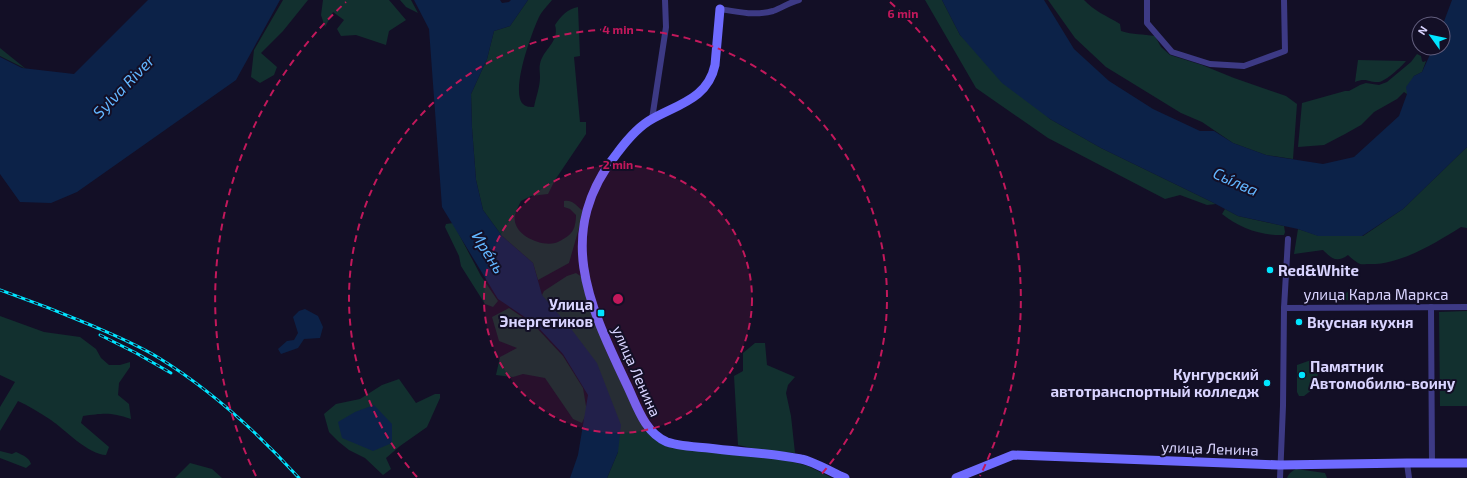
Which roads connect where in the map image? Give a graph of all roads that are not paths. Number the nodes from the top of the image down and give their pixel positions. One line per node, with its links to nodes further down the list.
1 (665, 0): 6 (street)
2 (799, 0): 5 (street)
3 (1147, 0): 4 (street)
4 (1284, 0)
5 (720, 9): 6 (street, улица Ленина)
6 (652, 119): 15 (street, улица Ленина)
7 (1288, 239): 10 (street)
8 (1430, 307): 9 (street, улица Карла Маркса); 10 (street, улица Карла Маркса); 11 (street)
9 (1467, 307)
10 (1284, 308): 14 (street)
11 (1432, 462): 12 (street, улица Ленина); 13 (street, улица Ленина)
12 (1407, 463): 14 (street, улица Ленина); 18 (street)
13 (1467, 463)
14 (1280, 465): 16 (street, улица Ленина); 17 (street)
15 (845, 478)
16 (956, 478)
17 (1280, 478)
18 (1409, 478)

